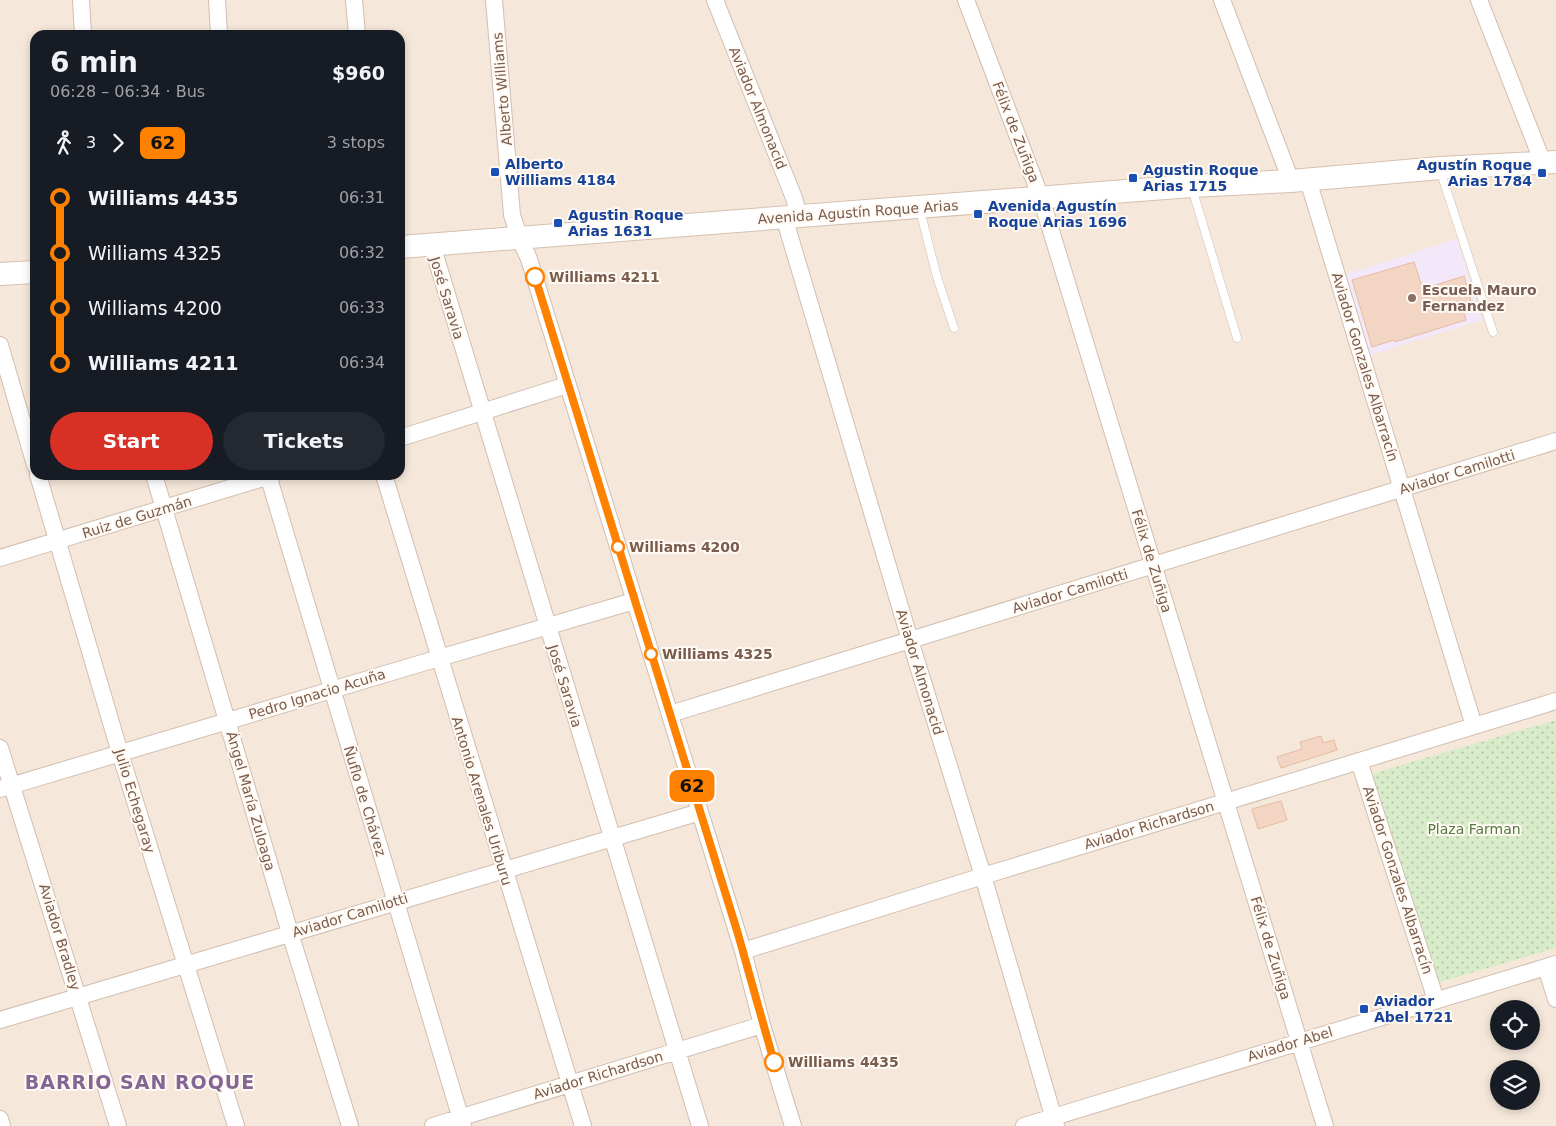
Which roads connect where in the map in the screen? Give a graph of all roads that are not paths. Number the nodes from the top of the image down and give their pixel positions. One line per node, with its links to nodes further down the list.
1 (81, 0): 9 (street)
2 (216, 0): 10 (street)
3 (354, 0): 11 (street)
4 (494, 0): 19 (street, Alberto Williams)
5 (716, 0): 18 (street, Aviador Almonacid)
6 (966, 0): 16 (street, Félix de Zuñiga)
7 (1222, 0): 14 (street, Aviador Gonzales Albarracín)
8 (1479, 0): 12 (street)
9 (82, 30)
10 (219, 30)
11 (357, 30)
12 (1550, 162): 13 (main road, Avenida Agustín Roque Arias)
13 (1440, 168): 14 (main road, Avenida Agustín Roque Arias); 25 (lane)
14 (1300, 181): 15 (main road, Avenida Agustín Roque Arias); 38 (street, Aviador Gonzales Albarracín)
15 (1191, 186): 16 (main road, Avenida Agustín Roque Arias); 26 (lane)
16 (1041, 198): 17 (main road, Avenida Agustín Roque Arias); 42 (street, Félix de Zuñiga)
17 (920, 208): 18 (main road, Avenida Agustín Roque Arias); 24 (lane)
18 (792, 217): 19 (main road, Avenida Agustín Roque Arias); 45 (street, Aviador Almonacid)
19 (520, 239): 20 (main road, Avenida Agustín Roque Arias); 28 (street, Alberto Williams)
20 (432, 245): 21 (main road, Avenida Agustín Roque Arias); 29 (street, José Saravia)
21 (405, 247)
22 (30, 272): 23 (main road)
23 (0, 274)
24 (954, 328)
25 (1493, 332)
26 (1237, 338)
27 (0, 345): 32 (street)
28 (567, 385): 29 (street); 43 (street, Alberto Williams)
29 (481, 412): 30 (street); 44 (street, José Saravia)
30 (405, 436)
31 (1556, 441): 38 (street, Aviador Camilotti)
32 (30, 448)
33 (39, 480): 40 (street, Julio Echegaray)
34 (155, 480): 39 (street, Ángel María Zuloaga)
35 (254, 480): 39 (street, Ruiz de Guzmán)
36 (271, 480): 47 (street, Ñuflo de Chávez)
37 (386, 480): 46 (street, Antonio Arenales Uriburu)
38 (1402, 488): 42 (street, Aviador Camilotti); 51 (street, Aviador Gonzales Albarracín)
39 (164, 509): 40 (street, Ruiz de Guzmán); 50 (street, Ángel María Zuloaga)
40 (57, 541): 41 (street, Ruiz de Guzmán); 53 (street, Julio Echegaray)
41 (0, 558)
42 (1154, 566): 45 (street, Aviador Camilotti); 56 (street, Félix de Zuñiga)
43 (634, 601): 44 (street, Pedro Ignacio Acuña); 49 (street, Alberto Williams)
44 (547, 627): 46 (street, Pedro Ignacio Acuña); 58 (street, José Saravia)
45 (910, 640): 49 (street, Aviador Camilotti); 60 (street, Aviador Almonacid)
46 (439, 658): 47 (street, Pedro Ignacio Acuña); 59 (street, Antonio Arenales Uriburu)
47 (331, 690): 50 (street, Pedro Ignacio Acuña); 61 (street, Ñuflo de Chávez)
48 (1556, 701): 51 (street, Aviador Richardson)
49 (670, 714): 57 (street, Alberto Williams)
50 (228, 721): 53 (street, Pedro Ignacio Acuña); 62 (street, Ángel María Zuloaga)
51 (1474, 726): 54 (street, Aviador Richardson)
52 (0, 748): 55 (street, Aviador Bradley)
53 (120, 753): 55 (street, Pedro Ignacio Acuña); 64 (street, Julio Echegaray)
54 (1360, 761): 56 (street, Aviador Richardson); 67 (street, Aviador Gonzales Albarracín)
55 (6, 788): 66 (street, Aviador Bradley)
56 (1226, 802): 60 (street, Aviador Richardson); 71 (street, Félix de Zuñiga)
57 (700, 812): 58 (street, Aviador Camilotti); 63 (street, Alberto Williams)
58 (612, 838): 59 (street, Aviador Camilotti); 72 (street, José Saravia)
59 (503, 870): 61 (street, Aviador Camilotti); 73 (street, Antonio Arenales Uriburu)
60 (982, 876): 63 (street, Aviador Richardson); 76 (street, Aviador Almonacid)
61 (396, 901): 62 (street, Aviador Camilotti); 75 (street, Ñuflo de Chávez)
62 (290, 933): 64 (street, Aviador Camilotti); 80 (street, Ángel María Zuloaga)
63 (743, 951): 70 (street, Alberto Williams)
64 (186, 965): 66 (street, Aviador Camilotti); 79 (street, Julio Echegaray)
65 (1551, 965): 67 (street, Aviador Abel); 68 (street)
66 (78, 996): 69 (street, Aviador Camilotti); 78 (street, Aviador Bradley)
67 (1436, 1000): 71 (street, Aviador Abel)
68 (1556, 1000)
69 (0, 1020)
70 (762, 1025): 72 (street, Aviador Richardson); 84 (street, Alberto Williams)
71 (1299, 1041): 76 (street, Aviador Abel); 86 (street, Félix de Zuñiga)
72 (677, 1051): 73 (street, Aviador Richardson); 83 (street, José Saravia)
73 (570, 1084): 75 (street, Aviador Richardson); 82 (street, Antonio Arenales Uriburu)
74 (0, 1119): 77 (street)
75 (461, 1122): 81 (street, Aviador Richardson)
76 (1054, 1122): 85 (street, Aviador Abel)
77 (2, 1126)
78 (118, 1126)
79 (236, 1126)
80 (350, 1126)
81 (433, 1126)
82 (583, 1126)
83 (700, 1126)
84 (793, 1126)
85 (1024, 1126)
86 (1325, 1126)

